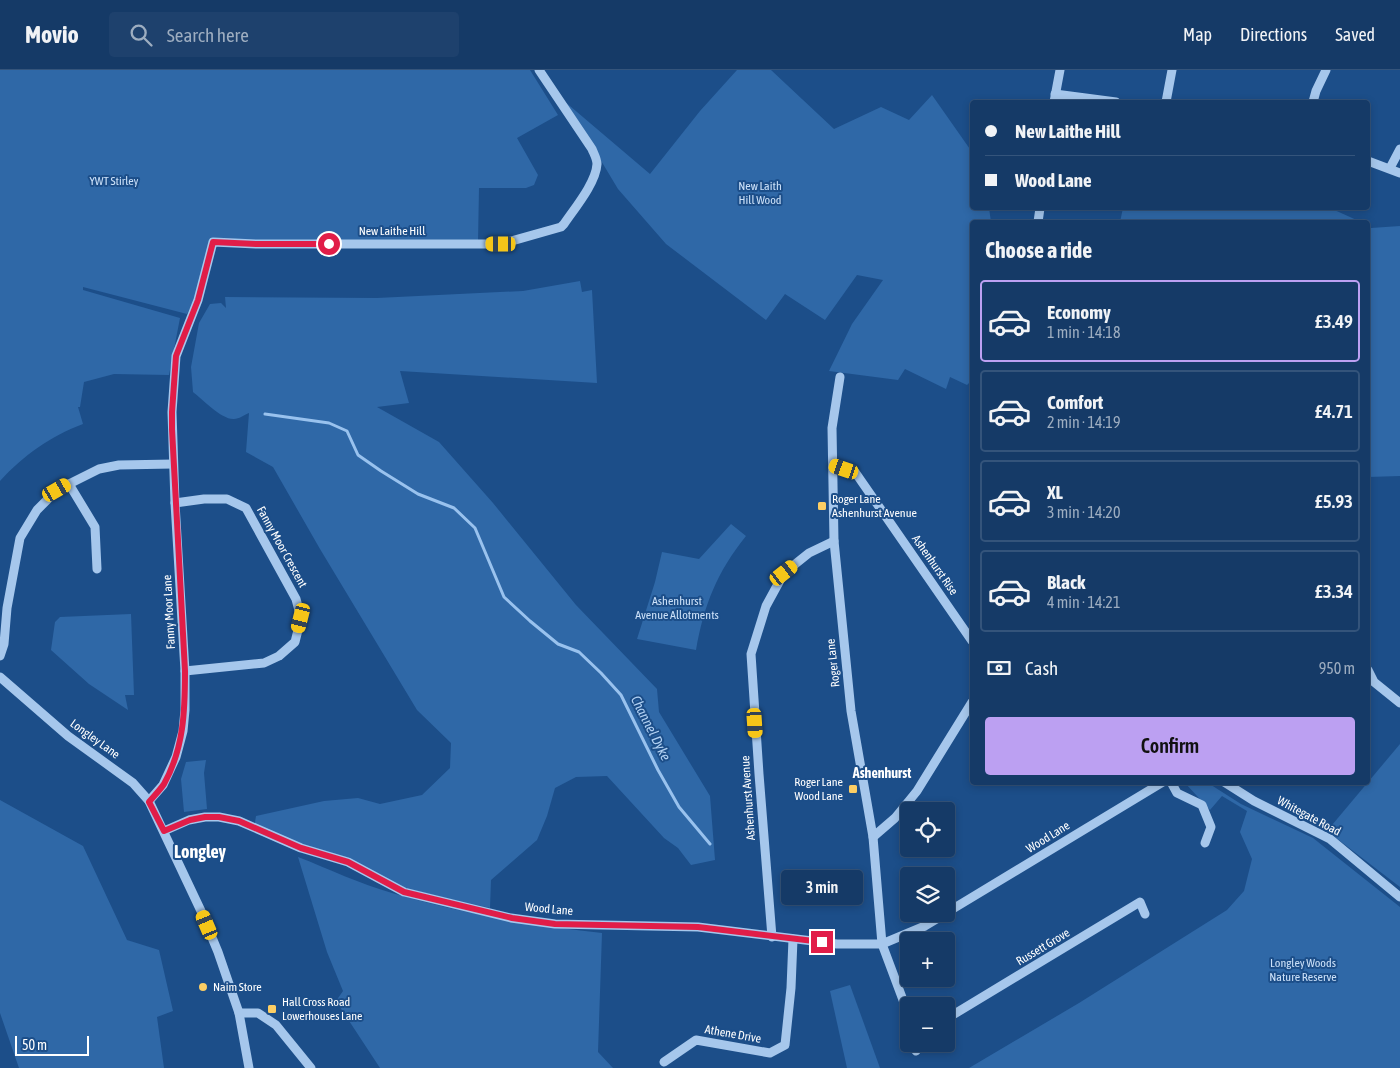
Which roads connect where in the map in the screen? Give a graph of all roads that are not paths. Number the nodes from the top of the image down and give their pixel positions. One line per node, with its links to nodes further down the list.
1 (538, 70): 14 (street, New Laithe Hill)
2 (1060, 70): 5 (street)
3 (1172, 70): 7 (street)
4 (1326, 70): 8 (street)
5 (1054, 98): 6 (street)
6 (1085, 100)
7 (1166, 100)
8 (1314, 100)
9 (1400, 149): 11 (street)
10 (1370, 161): 11 (street)
11 (1390, 168): 12 (street)
12 (1400, 173)
13 (840, 377): 16 (street, Roger Lane)
14 (172, 412): 15 (street, Fanny Moor Lane)
15 (173, 464): 17 (street); 18 (street, Fanny Moor Lane)
16 (833, 465): 19 (street, Roger Lane); 21 (street, Ashenhurst Rise)
17 (69, 484): 20 (street); 22 (street)
18 (175, 503): 23 (street, Fanny Moor Lane); 23 (street, Fanny Moor Crescent)
19 (834, 541): 33 (street, Roger Lane); 39 (street, Ashenhurst Avenue)
20 (98, 569)
21 (970, 638)
22 (0, 656)
23 (185, 671): 31 (street, Fanny Moor Lane)
24 (0, 677): 31 (street, Longley Lane)
25 (1371, 683): 26 (street)
26 (1400, 703)
27 (970, 708): 33 (street)
28 (1158, 785): 36 (street, Wood Lane)
29 (1173, 785): 34 (street)
30 (1229, 785): 35 (street, Whitegate Road)
31 (149, 802): 32 (street, Longley Lane)
32 (164, 831): 39 (street, Wood Lane); 43 (street, Longley Lane)
33 (873, 838): 41 (street, Roger Lane)
34 (1205, 843)
35 (1400, 897)
36 (955, 909)
37 (1146, 914): 44 (street, Russett Grove)
38 (932, 922): 41 (street, Wood Lane)
39 (772, 937): 40 (street, Wood Lane)
40 (793, 939): 41 (street, Wood Lane); 45 (street, Athene Drive)
41 (882, 944): 42 (street, Roger Lane)
42 (902, 997)
43 (239, 1013): 46 (street, Longley Lane); 47 (street)
44 (955, 1013)
45 (664, 1062)
46 (250, 1068)
47 (312, 1068)

